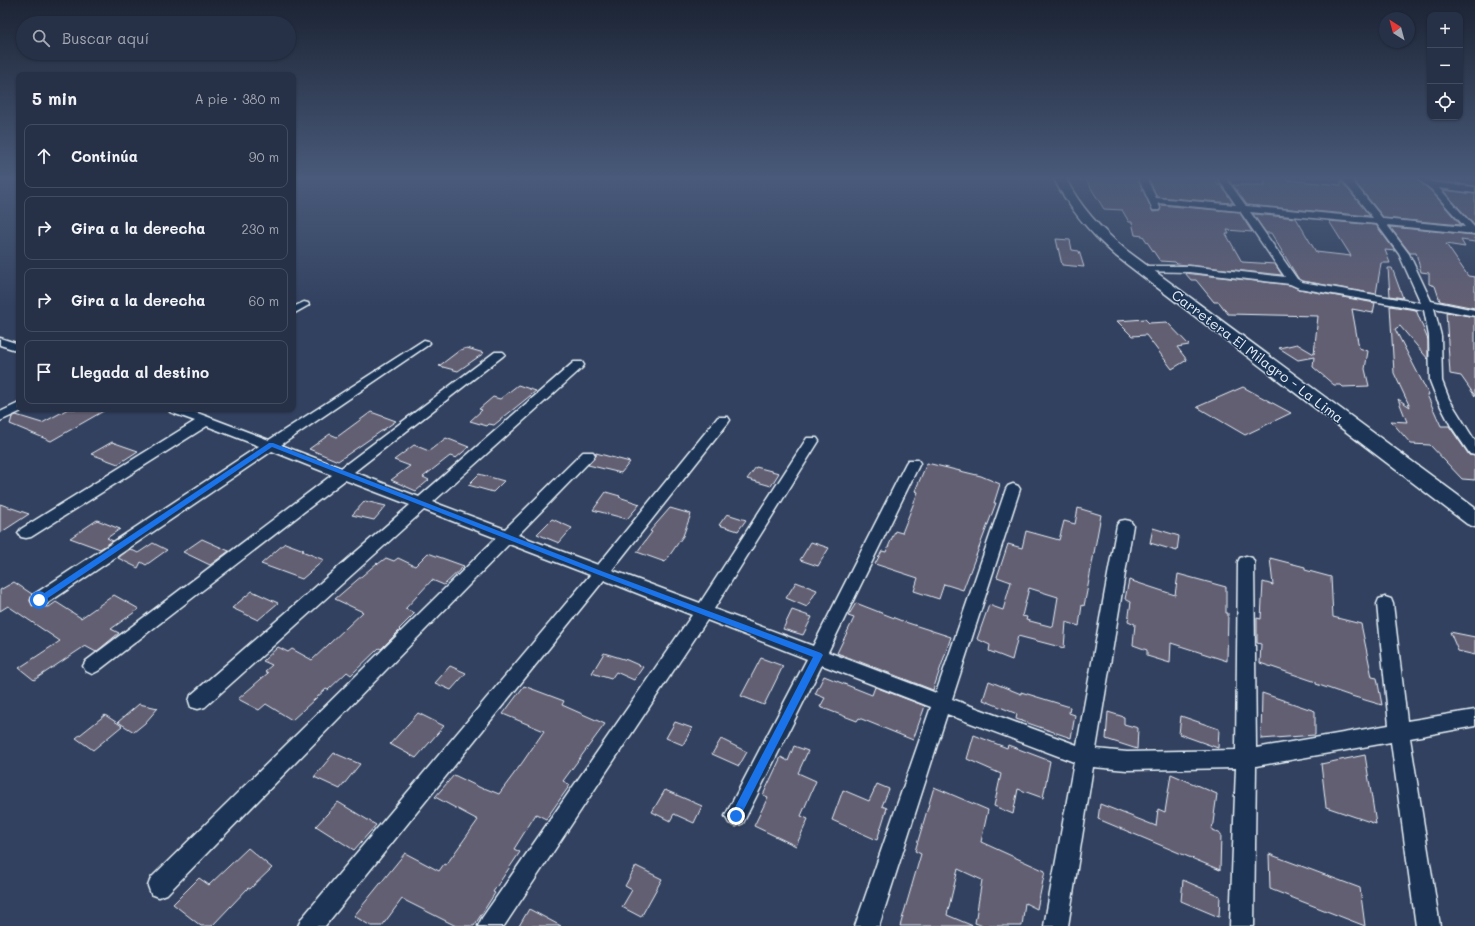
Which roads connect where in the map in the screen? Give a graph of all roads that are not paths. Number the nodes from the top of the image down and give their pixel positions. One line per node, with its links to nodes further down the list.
1 (1085, 220): 7 (main road, Carretera El Milagro - La Lima)
2 (1251, 220): 8 (street)
3 (1371, 220): 5 (street)
4 (1464, 220): 6 (street)
5 (1379, 221): 6 (street); 10 (street)
6 (1474, 231)
7 (1143, 269): 8 (street); 31 (main road, Carretera El Milagro - La Lima)
8 (1293, 281): 10 (street)
9 (304, 305): 11 (street)
10 (1428, 305): 12 (street); 25 (street)
11 (296, 309)
12 (1475, 313)
13 (0, 341): 15 (street)
14 (424, 343): 24 (street)
15 (16, 347)
16 (499, 354): 28 (street)
17 (578, 365): 30 (street)
18 (16, 408): 20 (street)
19 (182, 412): 22 (street)
20 (0, 416)
21 (723, 420): 36 (street)
22 (205, 421): 24 (street); 33 (street)
23 (812, 441): 39 (street)
24 (271, 445): 28 (street); 37 (street)
25 (1475, 451)
26 (588, 456): 34 (street)
27 (913, 463): 40 (street)
28 (344, 473): 30 (street); 41 (street)
29 (1013, 489): 43 (street)
30 (420, 502): 34 (street); 42 (street)
31 (1475, 519)
32 (1125, 525): 46 (street)
33 (26, 533)
34 (507, 537): 36 (street); 49 (street)
35 (1246, 562): 47 (street)
36 (601, 574): 39 (street); 50 (street)
37 (39, 600)
38 (1385, 604): 45 (street)
39 (703, 612): 40 (street); 51 (street)
40 (818, 655): 43 (street); 48 (street)
41 (92, 666)
42 (198, 701)
43 (941, 703): 46 (street); 52 (street)
44 (1475, 718): 45 (street)
45 (1399, 732): 47 (street); 55 (street)
46 (1085, 756): 47 (street); 53 (street)
47 (1246, 759): 54 (street)
48 (736, 816)
49 (159, 886)
50 (310, 926)
51 (490, 926)
52 (867, 926)
53 (1056, 926)
54 (1242, 926)
55 (1428, 926)

